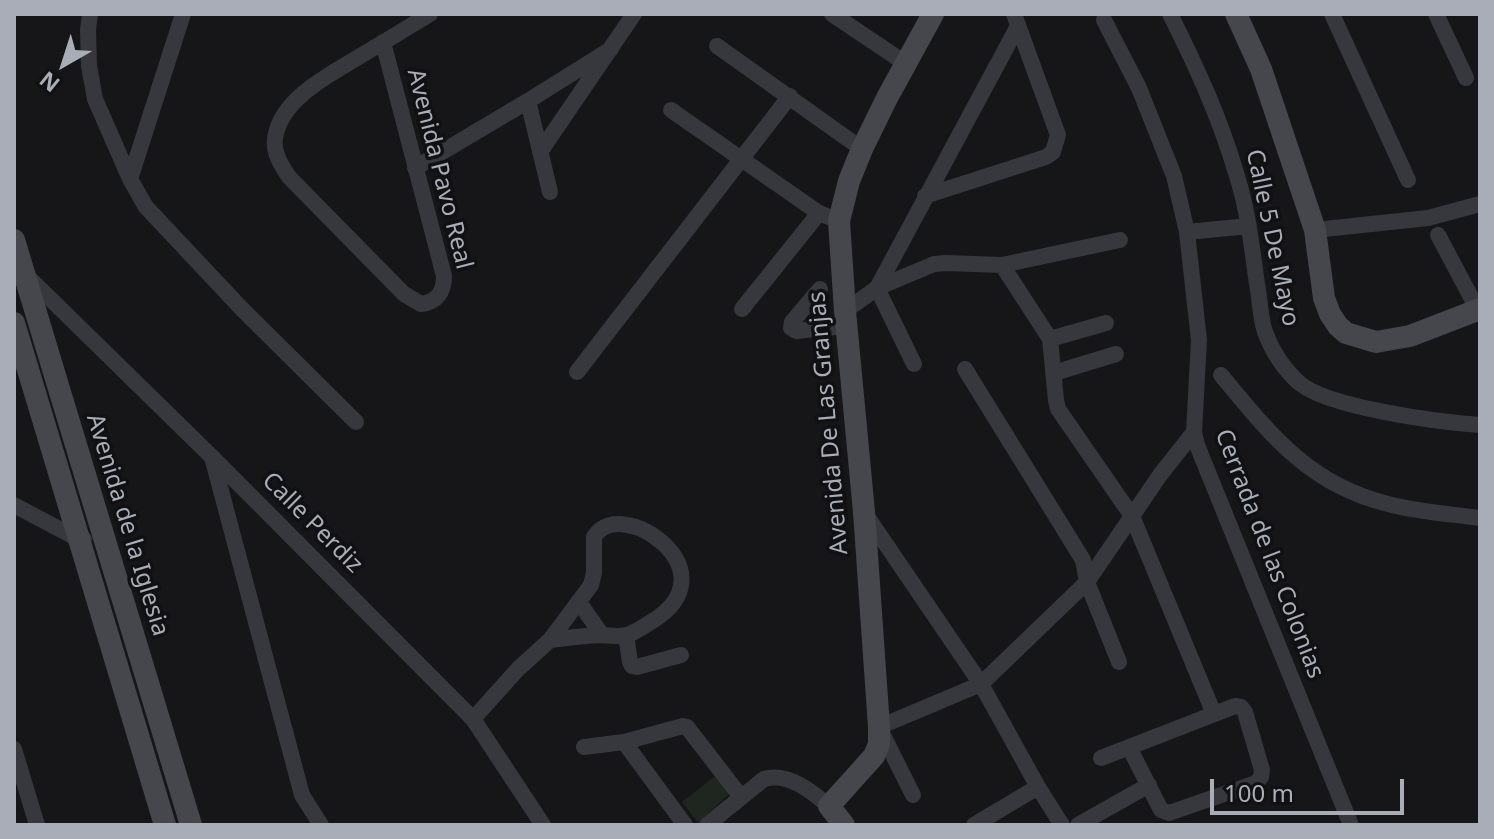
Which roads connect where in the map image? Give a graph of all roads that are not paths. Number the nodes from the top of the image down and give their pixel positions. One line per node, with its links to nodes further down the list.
1 (90, 14): 25 (street)
2 (183, 14): 25 (street)
3 (430, 14): 13 (street, Avenida Pavo Real)
4 (634, 14): 15 (street)
5 (832, 14): 16 (street)
6 (933, 14): 16 (street, Avenida De Las Granjas)
7 (1170, 14): 31 (street, Calle 5 De Mayo)
8 (1236, 14): 32 (street)
9 (1332, 14): 26 (street)
10 (1436, 14): 17 (street)
11 (1016, 20): 28 (street); 28 (street)
12 (1104, 20): 33 (street, Cerrada de las Colonias)
13 (383, 42): 24 (street, Avenida Pavo Real); 24 (street, Avenida Pavo Real)
14 (717, 46): 18 (street)
15 (611, 49): 19 (street); 22 (street)
16 (905, 63): 21 (street, Avenida De Las Granjas)
17 (1466, 78)
18 (790, 96): 21 (street); 23 (street)
19 (528, 101): 22 (street); 24 (street)
20 (671, 110): 23 (street)
21 (862, 149): 30 (street, Avenida De Las Granjas)
22 (540, 152): 27 (street)
23 (742, 159): 30 (street); 50 (street)
24 (415, 168)
25 (130, 179): 53 (street)
26 (1408, 180)
27 (550, 192)
28 (925, 196): 39 (street)
29 (1480, 204): 32 (street)
30 (829, 217): 41 (street); 43 (street, Avenida De Las Granjas)
31 (1249, 226): 33 (street); 54 (street, Calle 5 De Mayo)
32 (1315, 230): 42 (street)
33 (1187, 232): 55 (street, Cerrada de las Colonias)
34 (1438, 235): 42 (street)
35 (14, 240): 38 (street, Avenida de la Iglesia)
36 (1120, 240): 37 (street)
37 (1002, 265): 39 (street); 46 (street)
38 (24, 274): 56 (street, Calle Perdiz); 57 (street, Avenida de la Iglesia)
39 (877, 288): 43 (street); 48 (street)
40 (820, 289): 43 (street)
41 (742, 309)
42 (1479, 311)
43 (846, 319): 60 (street, Avenida De Las Granjas)
44 (14, 323): 58 (street, Avenida de la Iglesia)
45 (1106, 323): 46 (street)
46 (1050, 339): 51 (street)
47 (1116, 354): 51 (street)
48 (914, 364)
49 (965, 369): 66 (street)
50 (577, 372)
51 (1054, 373): 61 (street)
52 (1221, 375): 62 (street)
53 (356, 422)
54 (1480, 425)
55 (1194, 432): 61 (street); 98 (street, Cerrada de las Colonias)
56 (211, 456): 75 (street, Calle Perdiz); 90 (street)
57 (90, 495): 58 (street); 64 (street, Avenida de la Iglesia)
58 (67, 500): 63 (street); 65 (street, Avenida de la Iglesia)
59 (14, 505): 63 (street)
60 (864, 512): 73 (street); 76 (street, Avenida De Las Granjas)
61 (1132, 516): 66 (street); 74 (street)
62 (1480, 518)
63 (50, 523): 65 (street)
64 (103, 538): 65 (street); 89 (street, Avenida de la Iglesia)
65 (80, 540): 88 (street, Avenida de la Iglesia)
66 (1087, 582): 72 (street); 73 (street)
67 (579, 602): 68 (street); 69 (street); 70 (street)
68 (602, 635): 69 (street); 70 (street)
69 (626, 635): 71 (street)
70 (550, 640): 75 (street)
71 (681, 655)
72 (1119, 662)
73 (981, 684): 76 (street); 83 (street)
74 (1214, 714): 79 (street); 82 (street)
75 (473, 719): 91 (street, Calle Perdiz)
76 (879, 727): 84 (street); 86 (street, Avenida De Las Granjas)
77 (624, 742): 78 (street); 85 (street); 92 (street)
78 (584, 747)
79 (1129, 747): 81 (street); 82 (street)
80 (14, 749): 87 (street)
81 (1101, 758)
82 (1149, 785): 97 (street)
83 (1038, 787): 95 (street); 96 (street)
84 (913, 795)
85 (741, 797): 86 (street); 93 (street)
86 (829, 806): 94 (street)
87 (37, 825)
88 (165, 825)
89 (191, 825)
90 (321, 825)
91 (543, 825)
92 (685, 825)
93 (707, 825)
94 (844, 825)
95 (974, 825)
96 (1062, 825)
97 (1078, 825)
98 (1351, 825)

